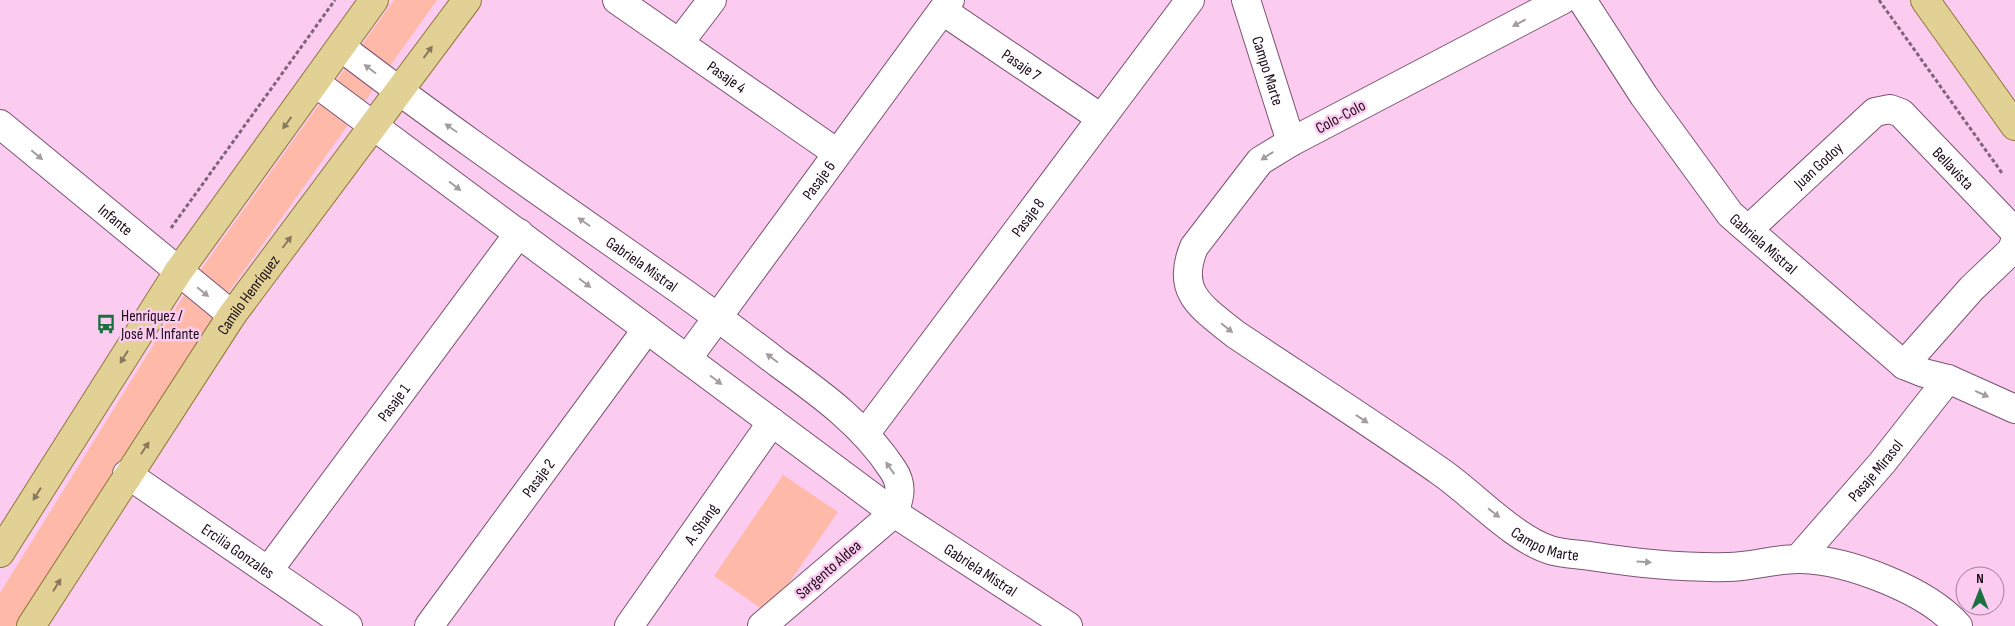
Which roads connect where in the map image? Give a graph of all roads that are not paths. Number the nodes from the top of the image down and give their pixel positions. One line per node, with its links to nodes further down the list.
1 (374, 0): 12 (main road)
2 (467, 0): 14 (main road, Camilo Henríquez, one-way to 2)
3 (617, 0): 11 (street, Pasaje 4)
4 (712, 0): 11 (street)
5 (1190, 0): 16 (street, Pasaje 8)
6 (1246, 0): 20 (street, Campo Marte)
7 (1562, 0): 20 (street, Colo-Colo, one-way to 20)
8 (1582, 0): 22 (street, Gabriela Mistral)
9 (1925, 0): 19 (main road)
10 (947, 5): 16 (street, Pasaje 7); 21 (street, Pasaje 6)
11 (680, 42): 21 (street, Pasaje 4)
12 (341, 47): 13 (main road); 14 (street, Gabriela Mistral, one-way to 12)
13 (316, 83): 18 (street, Gabriela Mistral); 26 (main road, one-way to 26)
14 (399, 92): 18 (main road, Camilo Henríquez); 29 (street, Gabriela Mistral, one-way to 14)
15 (1890, 109): 22 (street, Juan Godoy); 23 (street, Bellavista)
16 (1101, 118): 36 (street, Pasaje 8)
17 (0, 124): 26 (street, Infante, one-way to 26)
18 (374, 126): 24 (street, Gabriela Mistral, one-way to 24); 28 (main road, Camilo Henríquez, one-way to 18)
19 (2015, 126)
20 (1290, 142): 27 (street, Colo-Colo, one-way to 27)
21 (837, 153): 29 (street, Pasaje 6)
22 (1749, 229): 32 (street, Gabriela Mistral)
23 (2015, 232)
24 (519, 233): 30 (street, Gabriela Mistral, one-way to 30); 41 (street, Pasaje 1)
25 (2015, 241): 32 (street)
26 (178, 272): 28 (street, Infante, one-way to 28); 39 (main road, one-way to 39)
27 (1192, 294): 40 (street, Campo Marte, one-way to 40)
28 (232, 315): 37 (main road, Camilo Henríquez, one-way to 28)
29 (716, 317): 31 (street, Pasaje 6); 36 (street, Gabriela Mistral, one-way to 29)
30 (647, 329): 31 (street, Gabriela Mistral); 44 (street, Pasaje 2)
31 (687, 359): 35 (street, Gabriela Mistral, one-way to 35)
32 (1904, 364): 33 (street, Gabriela Mistral)
33 (1948, 379): 34 (street, Gabriela Mistral, one-way to 34); 40 (street, Pasaje Mirasol)
34 (2015, 409)
35 (772, 422): 38 (street, Gabriela Mistral); 45 (street, A. Shang)
36 (865, 434): 38 (street, Gabriela Mistral, one-way to 36)
37 (127, 474): 41 (street, Ercilia Gonzales); 42 (main road, Camilo Henríquez, one-way to 37)
38 (894, 512): 46 (street, Sargento Aldea); 47 (street, Gabriela Mistral)
39 (0, 553)
40 (1799, 558): 48 (street, Campo Marte)
41 (268, 571): 43 (street, Ercilia Gonzales)
42 (31, 626)
43 (348, 626)
44 (429, 626)
45 (629, 626)
46 (762, 626)
47 (1068, 626)
48 (1958, 626)

